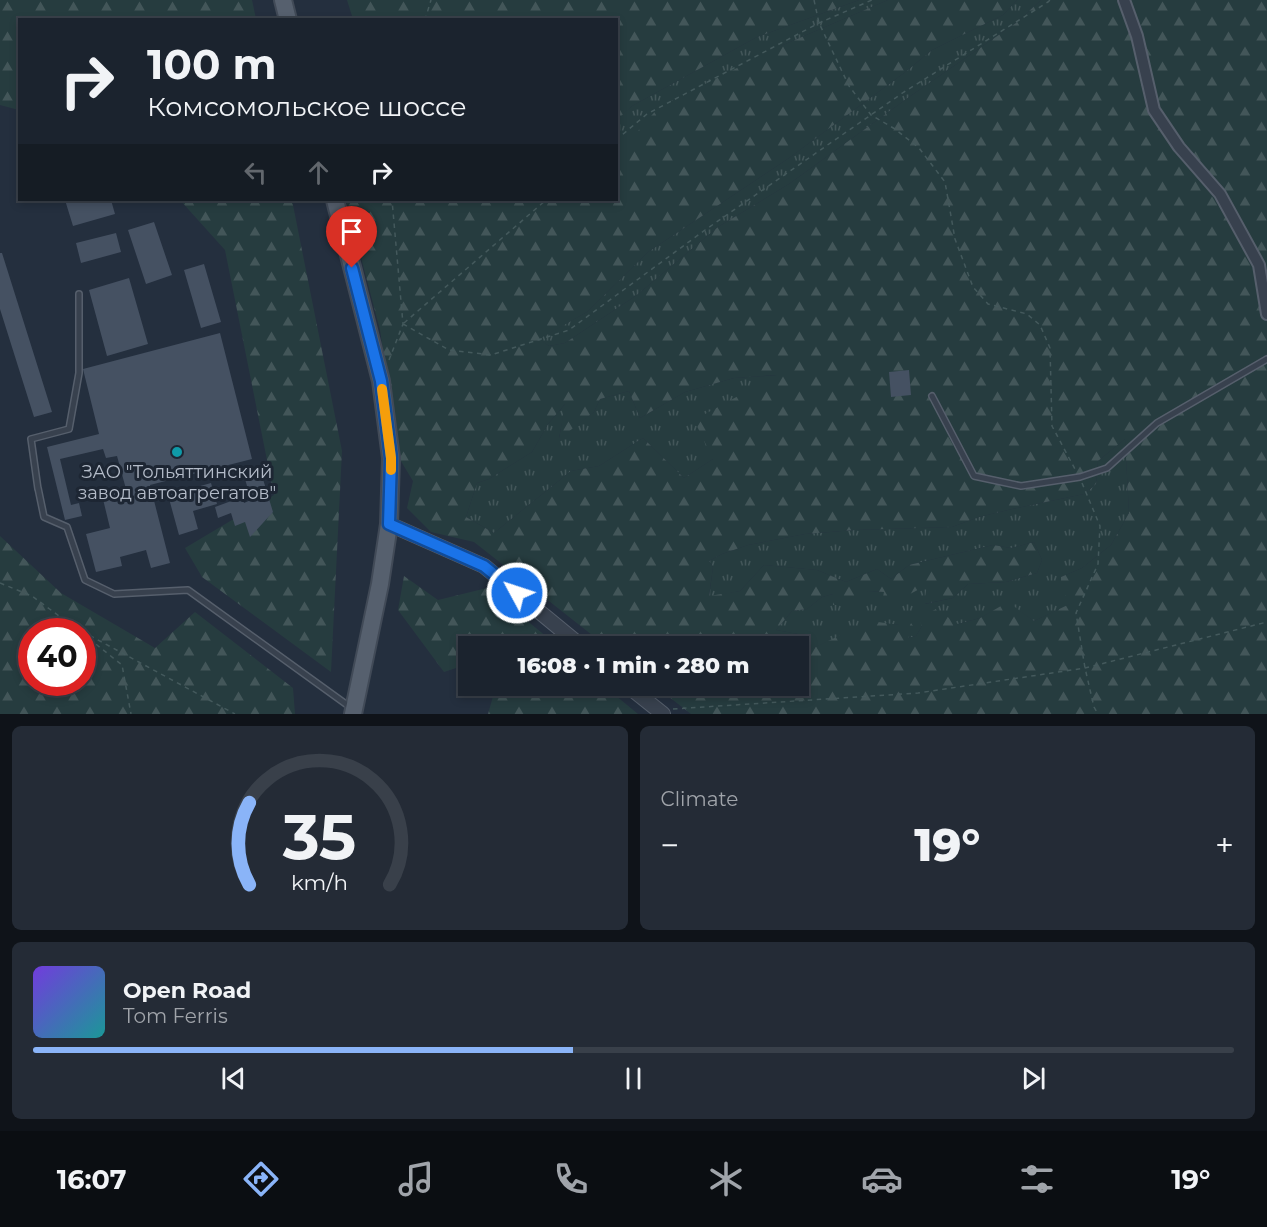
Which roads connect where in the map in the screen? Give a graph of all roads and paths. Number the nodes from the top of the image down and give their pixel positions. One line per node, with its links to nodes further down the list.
1 (284, 0): 7 (main road)
2 (431, 0): 8 (path)
3 (814, 0): 9 (path)
4 (873, 0): 9 (path)
5 (1050, 0): 10 (path)
6 (1124, 0): 16 (street)
7 (288, 18)
8 (426, 18)
9 (819, 23): 10 (path); 11 (path)
10 (871, 115): 17 (path); 21 (path)
11 (618, 138)
12 (335, 201): 22 (main road)
13 (392, 201): 17 (path)
14 (545, 201): 17 (path)
15 (79, 294): 31 (lane)
16 (1267, 314)
17 (403, 324): 19 (path)
18 (1267, 359): 21 (lane)
19 (389, 362)
20 (932, 396): 21 (lane)
21 (1080, 477): 29 (path)
22 (389, 524): 26 (street); 31 (main road)
23 (0, 583): 24 (path)
24 (62, 618)
25 (1267, 622): 29 (path)
26 (569, 636)
27 (96, 639): 34 (path)
28 (96, 644): 33 (path)
29 (1085, 668): 32 (path); 35 (path)
30 (640, 696): 32 (street)
31 (353, 712)
32 (660, 712)
33 (131, 714)
34 (235, 714)
35 (1098, 714)

